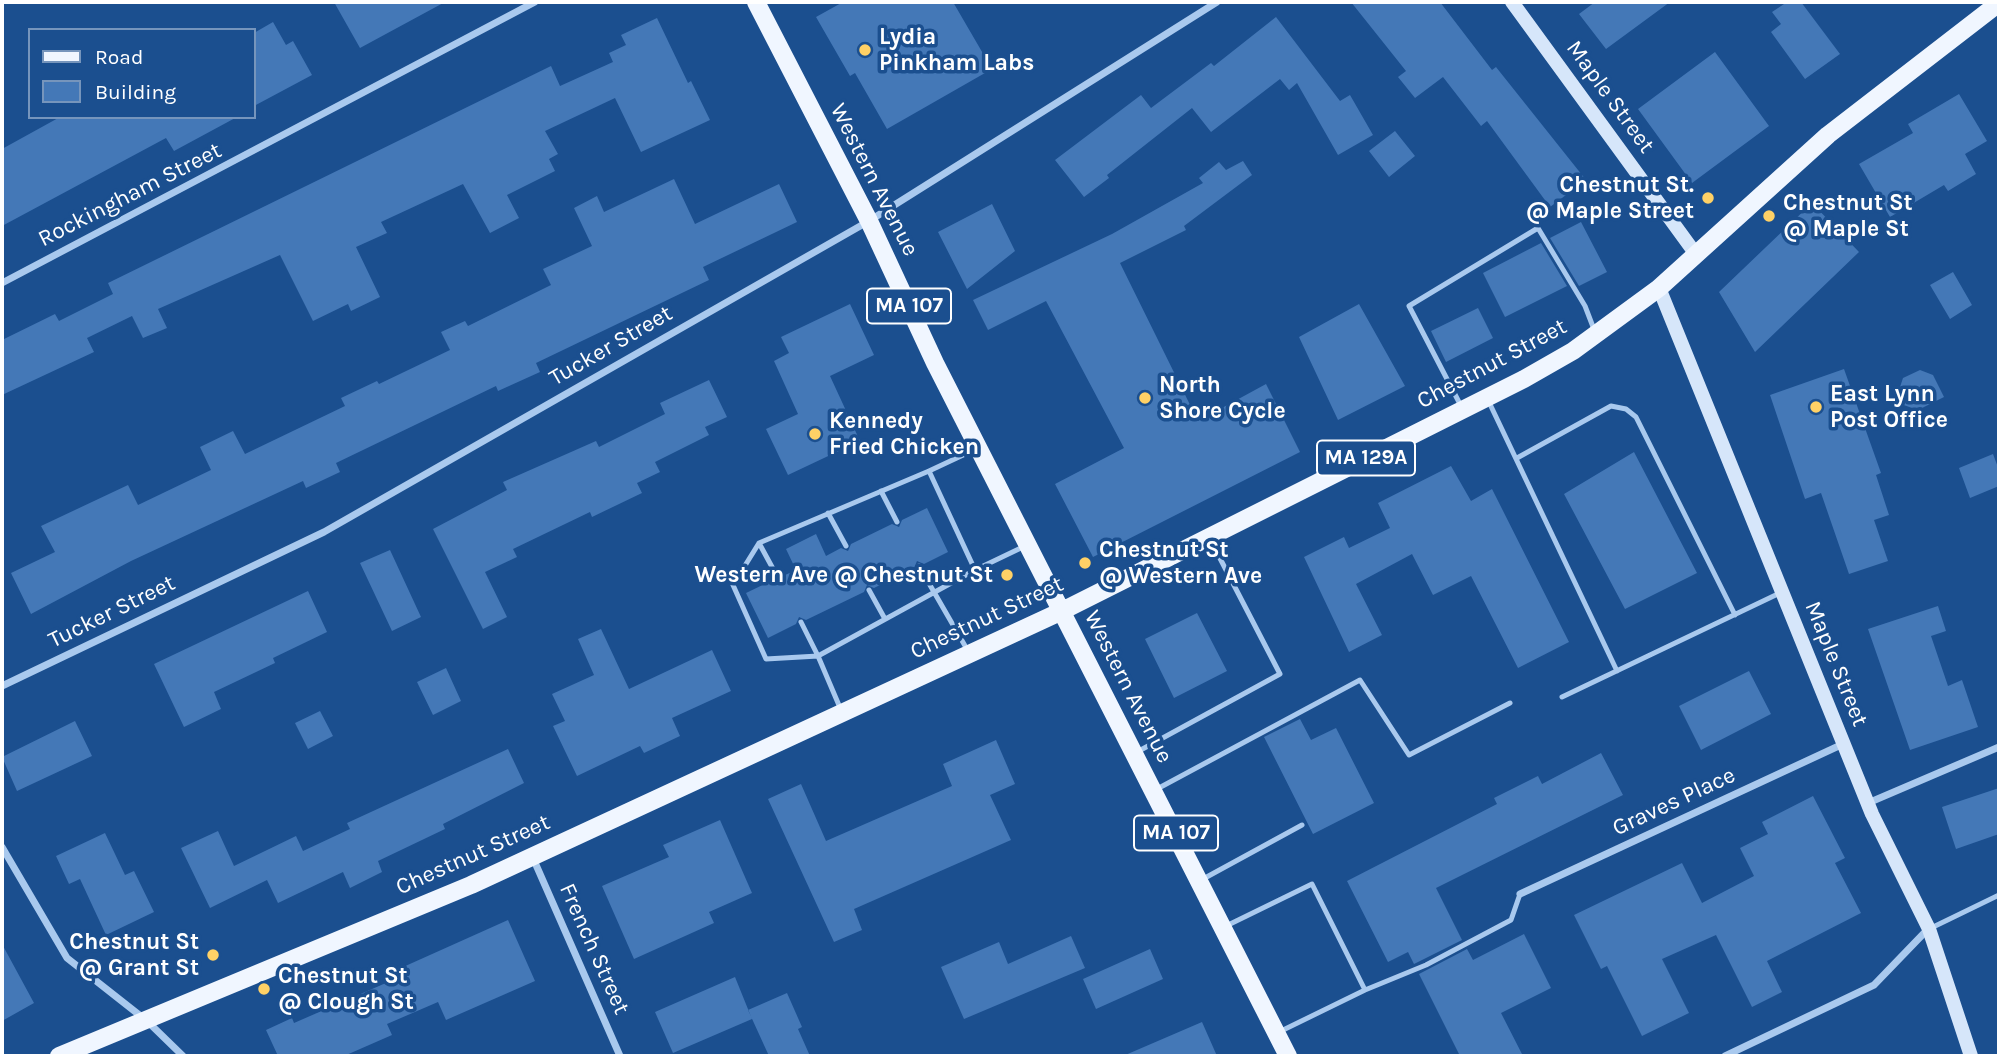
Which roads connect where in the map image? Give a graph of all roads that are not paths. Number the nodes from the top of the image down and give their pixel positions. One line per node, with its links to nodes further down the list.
1 (535, 2): 8 (street, Rockingham Street)
2 (755, 2): 6 (main road, Western Avenue / MA 107)
3 (1217, 2): 6 (street, Tucker Street)
4 (1512, 2): 7 (street, Maple Street)
5 (1999, 3): 7 (main road, Chestnut Street / MA 129A)
6 (869, 221): 13 (main road, Western Avenue / MA 107); 36 (street, Tucker Street)
7 (1695, 253): 9 (main road, Chestnut Street / MA 129A)
8 (2, 283)
9 (1659, 288): 10 (main road, Chestnut Street / MA 129A); 27 (street, Maple Street)
10 (1596, 334): 11 (main road, Chestnut Street / MA 129A); 12 (lane)
11 (1486, 397): 12 (main road, Chestnut Street / MA 129A); 14 (lane)
12 (1462, 409): 19 (main road, Chestnut Street / MA 129A)
13 (979, 448): 15 (lane); 21 (main road, Western Avenue / MA 107)
14 (1517, 458): 30 (lane); 35 (lane)
15 (929, 471): 16 (lane); 24 (lane)
16 (881, 491): 17 (lane); 18 (lane)
17 (828, 513): 20 (lane); 22 (lane)
18 (897, 522)
19 (1209, 537): 29 (main road, Chestnut Street / MA 129A); 42 (lane)
20 (759, 542): 25 (lane); 34 (lane)
21 (1028, 545): 24 (lane); 29 (main road, Western Avenue / MA 107)
22 (846, 546)
23 (919, 566): 28 (lane)
24 (975, 570): 28 (lane)
25 (778, 578)
26 (869, 590): 31 (lane)
27 (1782, 592): 30 (lane); 40 (street, Maple Street)
28 (933, 593): 31 (lane); 33 (lane)
29 (1062, 611): 33 (main road, Chestnut Street); 42 (main road, Western Avenue / MA 107)
30 (1735, 615): 35 (lane)
31 (885, 619): 34 (lane)
32 (801, 622): 34 (lane)
33 (969, 654): 39 (main road, Chestnut Street)
34 (818, 656): 39 (lane)
35 (1617, 671): 37 (lane)
36 (2, 686)
37 (1562, 697)
38 (1510, 703): 43 (lane)
39 (842, 713): 47 (main road, Chestnut Street)
40 (1843, 744): 44 (street, Maple Street); 49 (street, Graves Place)
41 (1999, 747): 44 (street)
42 (1135, 753): 43 (main road, Western Avenue / MA 107)
43 (1154, 791): 48 (main road, Western Avenue / MA 107)
44 (1867, 803): 52 (street, Maple Street)
45 (1302, 825): 48 (lane)
46 (2, 847): 54 (street)
47 (533, 857): 54 (main road, Chestnut Street); 58 (street, French Street)
48 (1200, 880): 51 (main road, Western Avenue / MA 107)
49 (1520, 894): 53 (lane)
50 (1999, 895): 52 (lane)
51 (1223, 927): 53 (lane); 55 (main road, Western Avenue / MA 107)
52 (1929, 929): 60 (street); 61 (street, Maple Street)
53 (1364, 990): 55 (lane)
54 (146, 1021): 56 (main road, Chestnut Street); 57 (street)
55 (1276, 1033): 59 (main road, Western Avenue / MA 107)
56 (59, 1056)
57 (183, 1056)
58 (621, 1056)
59 (1288, 1056)
60 (1725, 1056)
61 (1970, 1056)

